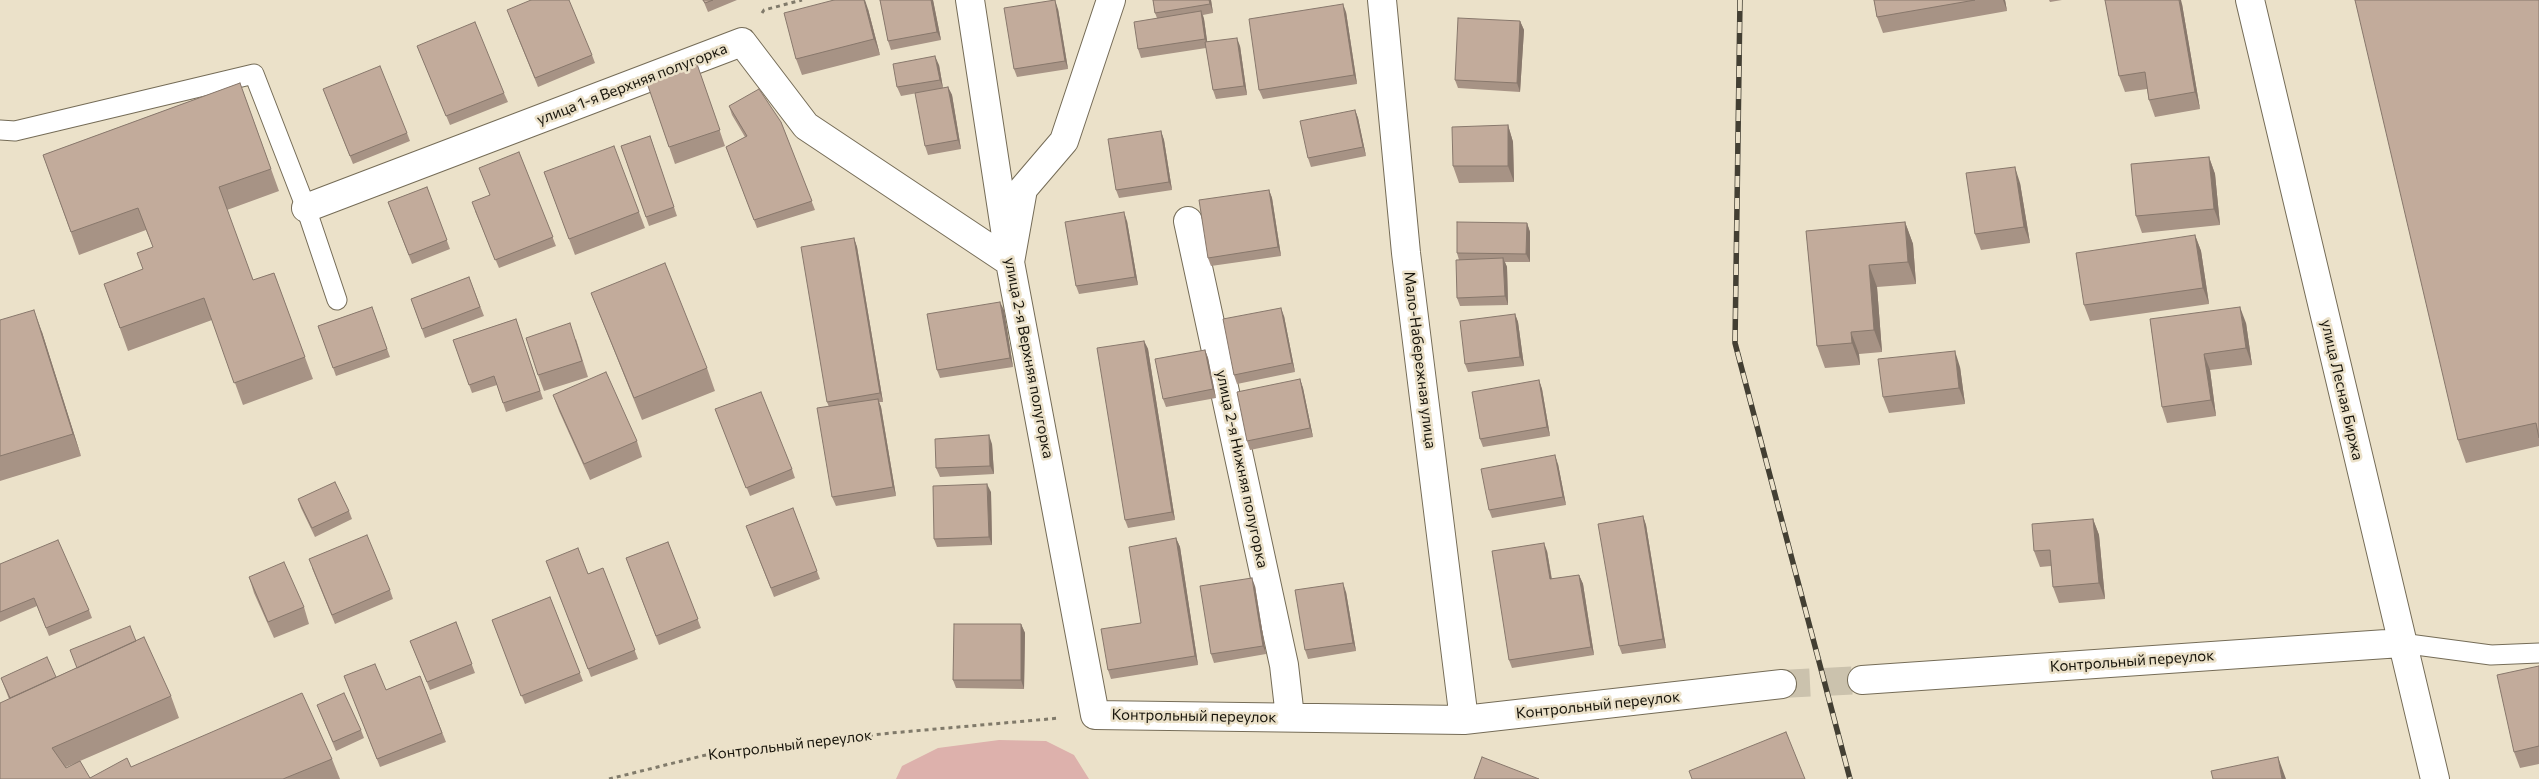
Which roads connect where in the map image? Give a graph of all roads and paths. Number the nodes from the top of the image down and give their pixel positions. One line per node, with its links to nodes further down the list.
1 (970, 0): 8 (street, улица 2-я Верхняя полугорка)
2 (1111, 0): 8 (street)
3 (1382, 0): 16 (street, Мало-Набережная улица)
4 (2250, 0): 10 (street, улица Лесная Биржа)
5 (0, 130): 6 (lane)
6 (306, 208): 8 (street, улица 1-я Верхняя полугорка); 9 (lane)
7 (1188, 221): 15 (street, улица 2-я Нижняя полугорка)
8 (1010, 262): 14 (street, улица 2-я Верхняя полугорка)
9 (337, 300)
10 (2401, 643): 11 (lane); 12 (street, Контрольный переулок); 18 (street, улица Лесная Биржа)
11 (2539, 653)
12 (1862, 680)
13 (1782, 684): 16 (street, Контрольный переулок)
14 (1095, 715): 15 (street, Контрольный переулок); 17 (path, Контрольный переулок)
15 (1290, 718): 16 (street, Контрольный переулок)
16 (1464, 720)
17 (608, 779)
18 (2435, 779)

